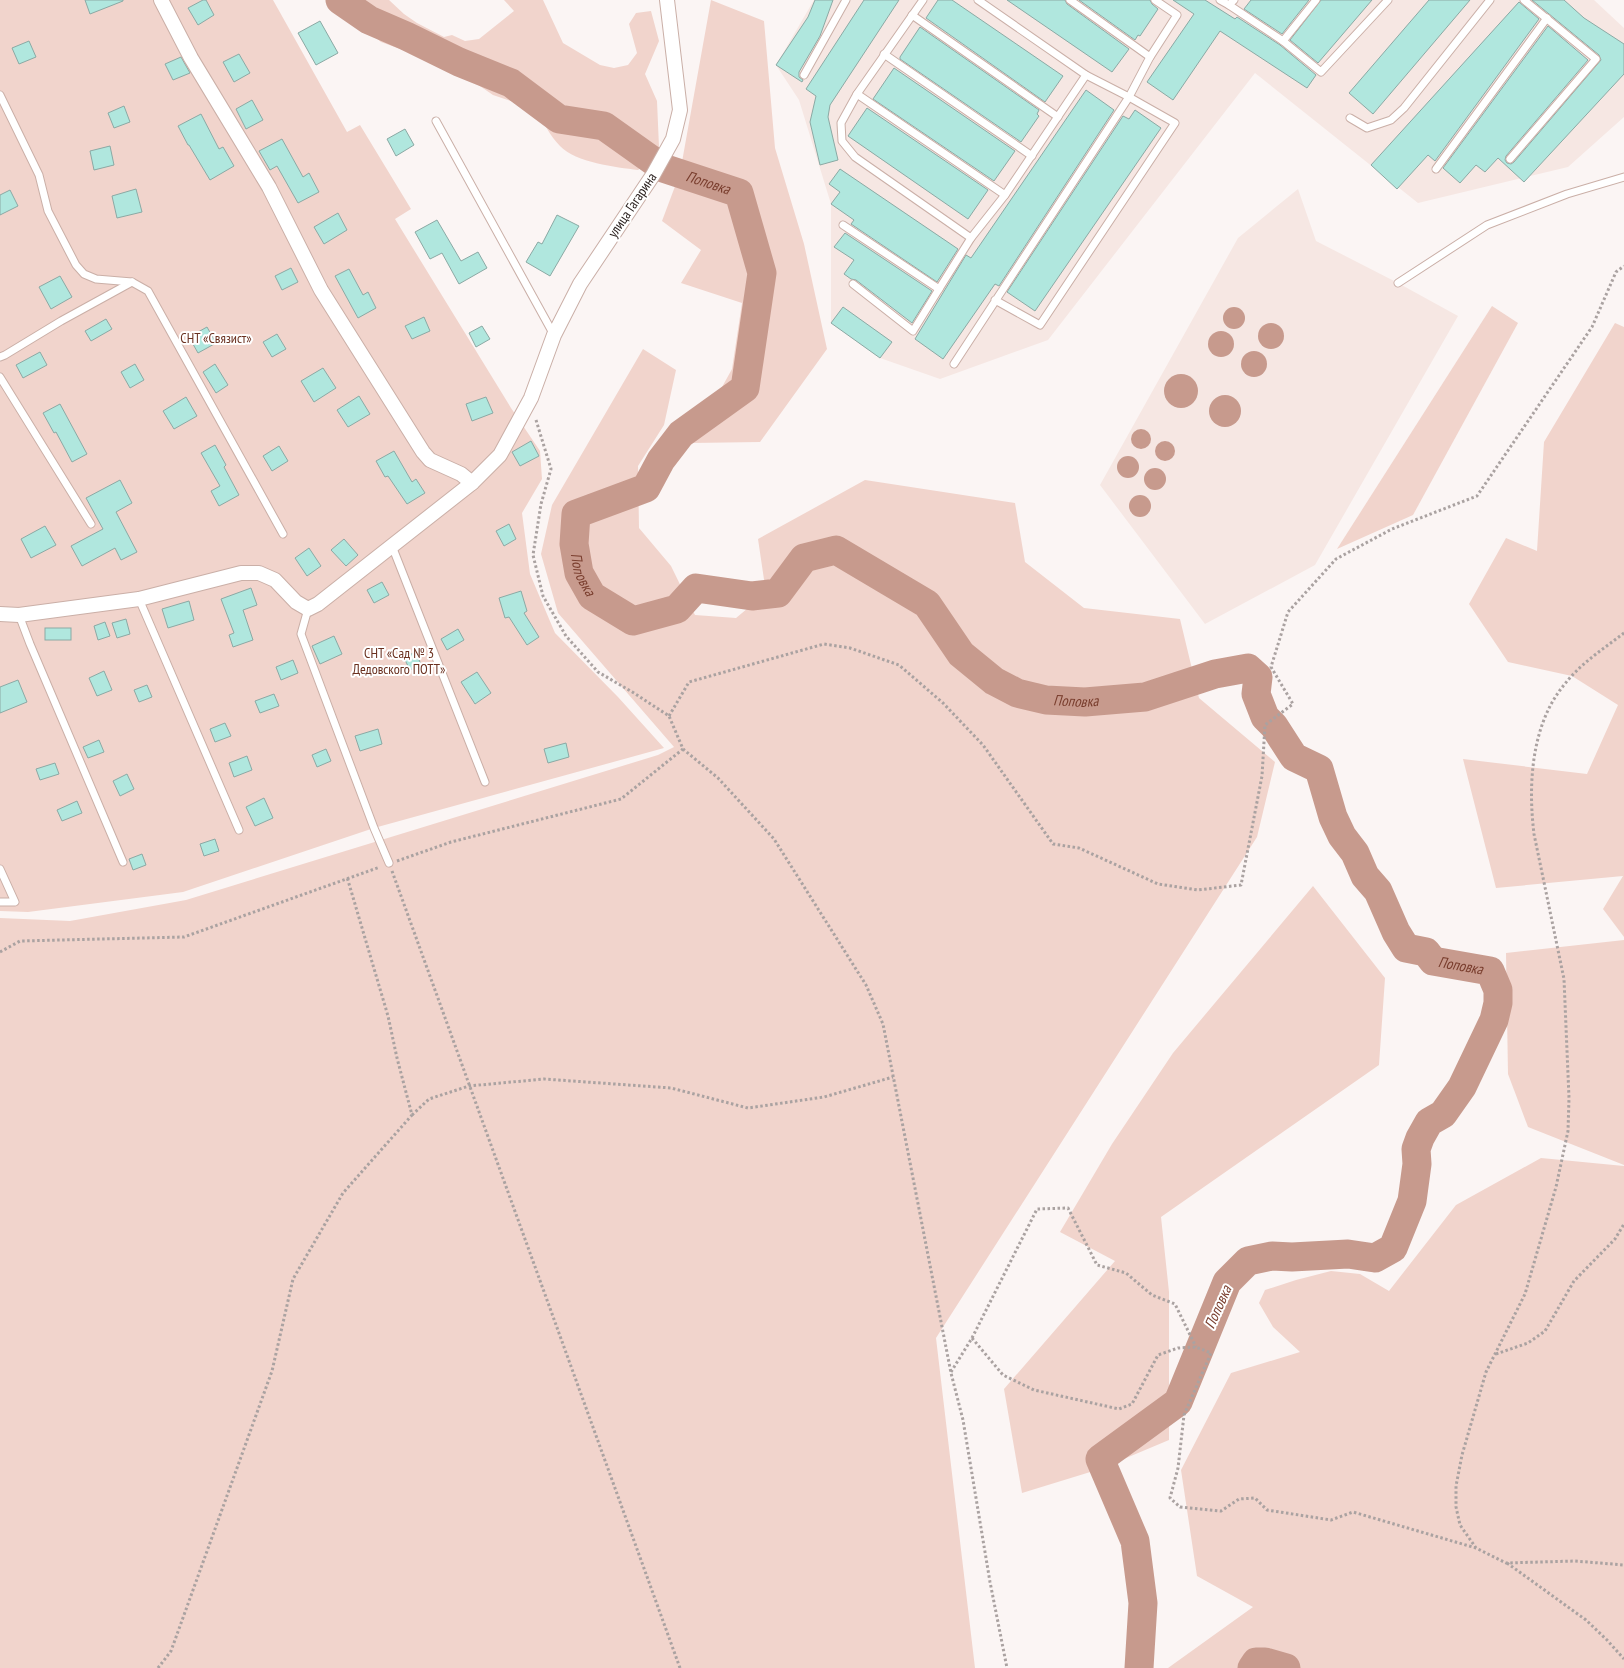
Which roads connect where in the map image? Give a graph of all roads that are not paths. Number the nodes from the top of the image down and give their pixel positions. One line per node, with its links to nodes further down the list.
1 (161, 0): 43 (street)
2 (667, 0): 39 (street, улица Гагарина)
3 (846, 0): 20 (lane)
4 (923, 0): 14 (lane)
5 (978, 0): 19 (lane)
6 (1070, 0): 18 (lane)
7 (1155, 0): 18 (lane)
8 (1220, 0): 13 (lane)
9 (1316, 0): 16 (lane)
10 (1388, 0): 16 (lane)
11 (1490, 0): 25 (lane)
12 (1524, 0): 15 (lane)
13 (1231, 3): 16 (lane)
14 (912, 15): 17 (lane); 24 (lane)
15 (1548, 18): 28 (lane); 29 (lane)
16 (1283, 41)
17 (884, 54): 21 (lane); 27 (lane)
18 (1150, 57): 23 (lane)
19 (1086, 74): 23 (lane); 24 (lane)
20 (804, 75)
21 (857, 94): 31 (lane); 33 (lane)
22 (0, 95): 34 (lane)
23 (1129, 97): 38 (lane); 38 (lane)
24 (1058, 117): 27 (lane)
25 (1350, 118)
26 (436, 121): 39 (lane)
27 (1032, 156): 31 (lane)
28 (1510, 159)
29 (1436, 169)
30 (1624, 177): 35 (lane)
31 (1005, 195): 33 (lane)
32 (844, 225): 37 (lane)
33 (971, 238): 37 (lane)
34 (132, 282): 40 (lane); 45 (lane)
35 (1398, 283)
36 (854, 284): 37 (lane)
37 (939, 289)
38 (995, 300): 41 (lane)
39 (554, 334): 43 (street, улица Гагарина)
40 (0, 357)
41 (954, 364)
42 (0, 377): 44 (lane)
43 (472, 483): 46 (street, улица Гагарина)
44 (91, 524)
45 (283, 534)
46 (392, 545): 48 (street, улица Гагарина); 51 (lane)
47 (140, 600): 48 (street); 50 (street); 52 (lane)
48 (308, 609): 54 (lane)
49 (0, 614): 50 (street)
50 (19, 615): 53 (lane)
51 (485, 782)
52 (239, 830)
53 (123, 862)
54 (389, 864)
55 (0, 869): 56 (lane)
56 (0, 902)

